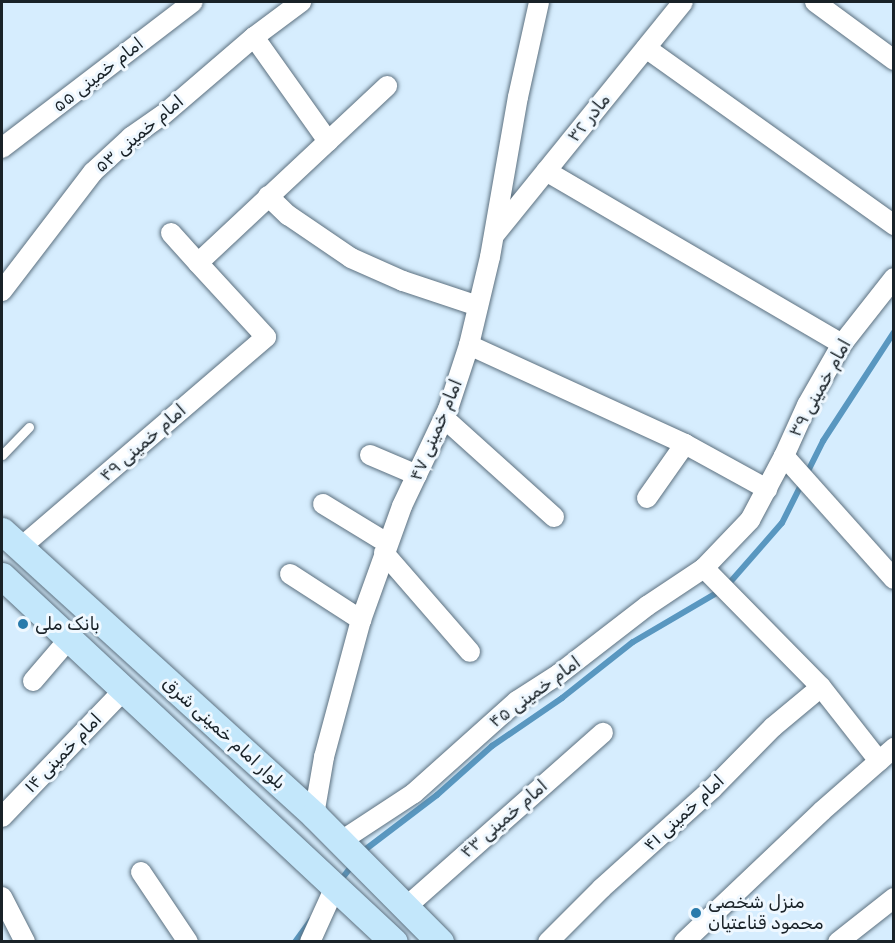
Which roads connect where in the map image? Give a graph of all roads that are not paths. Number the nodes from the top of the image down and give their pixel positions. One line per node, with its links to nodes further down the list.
1 (193, 2): 11 (street, امام خمینی ۵۵)
2 (301, 2): 6 (street, امام خمینی ۵۳)
3 (539, 2): 16 (street, امام خمینی ۴۷)
4 (683, 2): 7 (street, مادر ۳۲)
5 (815, 2): 8 (street)
6 (254, 37): 10 (street); 19 (street, امام خمینی ۵۳)
7 (646, 48): 12 (street, مادر ۳۲); 14 (street)
8 (894, 60)
9 (387, 86): 10 (street)
10 (327, 141): 13 (street)
11 (2, 148)
12 (546, 171): 16 (street, مادر ۳۲); 21 (street)
13 (268, 196): 17 (street); 20 (street)
14 (894, 225)
15 (171, 233): 17 (street)
16 (495, 235): 20 (street, امام خمینی ۴۷)
17 (198, 263): 34 (street, امام خمینی ۴۹)
18 (894, 278): 21 (street, امام خمینی ۳۹)
19 (2, 291)
20 (478, 306): 22 (street, امام خمینی ۴۷)
21 (842, 344): 28 (street, امام خمینی ۳۹)
22 (469, 345): 23 (street, امام خمینی ۴۷); 25 (street)
23 (444, 418): 29 (street, امام خمینی ۴۷); 33 (street)
24 (29, 427): 26 (lane)
25 (685, 444): 30 (street); 31 (street)
26 (2, 455)
27 (370, 455): 29 (street)
28 (784, 456): 30 (street, امام خمینی ۴۵); 39 (street, امام خمینی ۳۹)
29 (417, 476): 35 (street, امام خمینی ۴۷)
30 (767, 489): 36 (street, امام خمینی ۴۵)
31 (647, 498)
32 (323, 504): 35 (street)
33 (554, 517)
34 (11, 540): 48 (main road, بلوار امام خمینی شرق)
35 (385, 548): 40 (street, امام خمینی ۴۷); 42 (street)
36 (704, 568): 44 (street); 50 (street, امام خمینی ۴۵)
37 (290, 574): 40 (street)
38 (2, 576): 41 (main road, بلوار امام خمینی شرق)
39 (894, 579)
40 (361, 620): 48 (street, امام خمینی ۴۷)
41 (69, 639): 43 (street); 45 (main road, بلوار امام خمینی شرق)
42 (470, 652)
43 (33, 681)
44 (821, 687): 47 (street); 61 (street, امام خمینی ۴۱)
45 (124, 690): 49 (street, امام خمینی ۱۴); 52 (main road, بلوار امام خمینی شرق)
46 (603, 733): 55 (street, امام خمینی ۴۳)
47 (886, 754): 62 (street)
48 (314, 815): 50 (main road, بلوار امام خمینی شرق)
49 (2, 817)
50 (341, 841): 55 (main road, بلوار امام خمینی شرق)
51 (141, 872): 57 (street)
52 (335, 887): 58 (street); 59 (main road, بلوار امام خمینی شرق)
53 (2, 897): 56 (street)
54 (894, 898): 63 (street)
55 (406, 907): 60 (main road, بلوار امام خمینی شرق)
56 (24, 942)
57 (189, 942)
58 (310, 942)
59 (394, 942)
60 (440, 942)
61 (548, 942)
62 (684, 942)
63 (838, 942)

